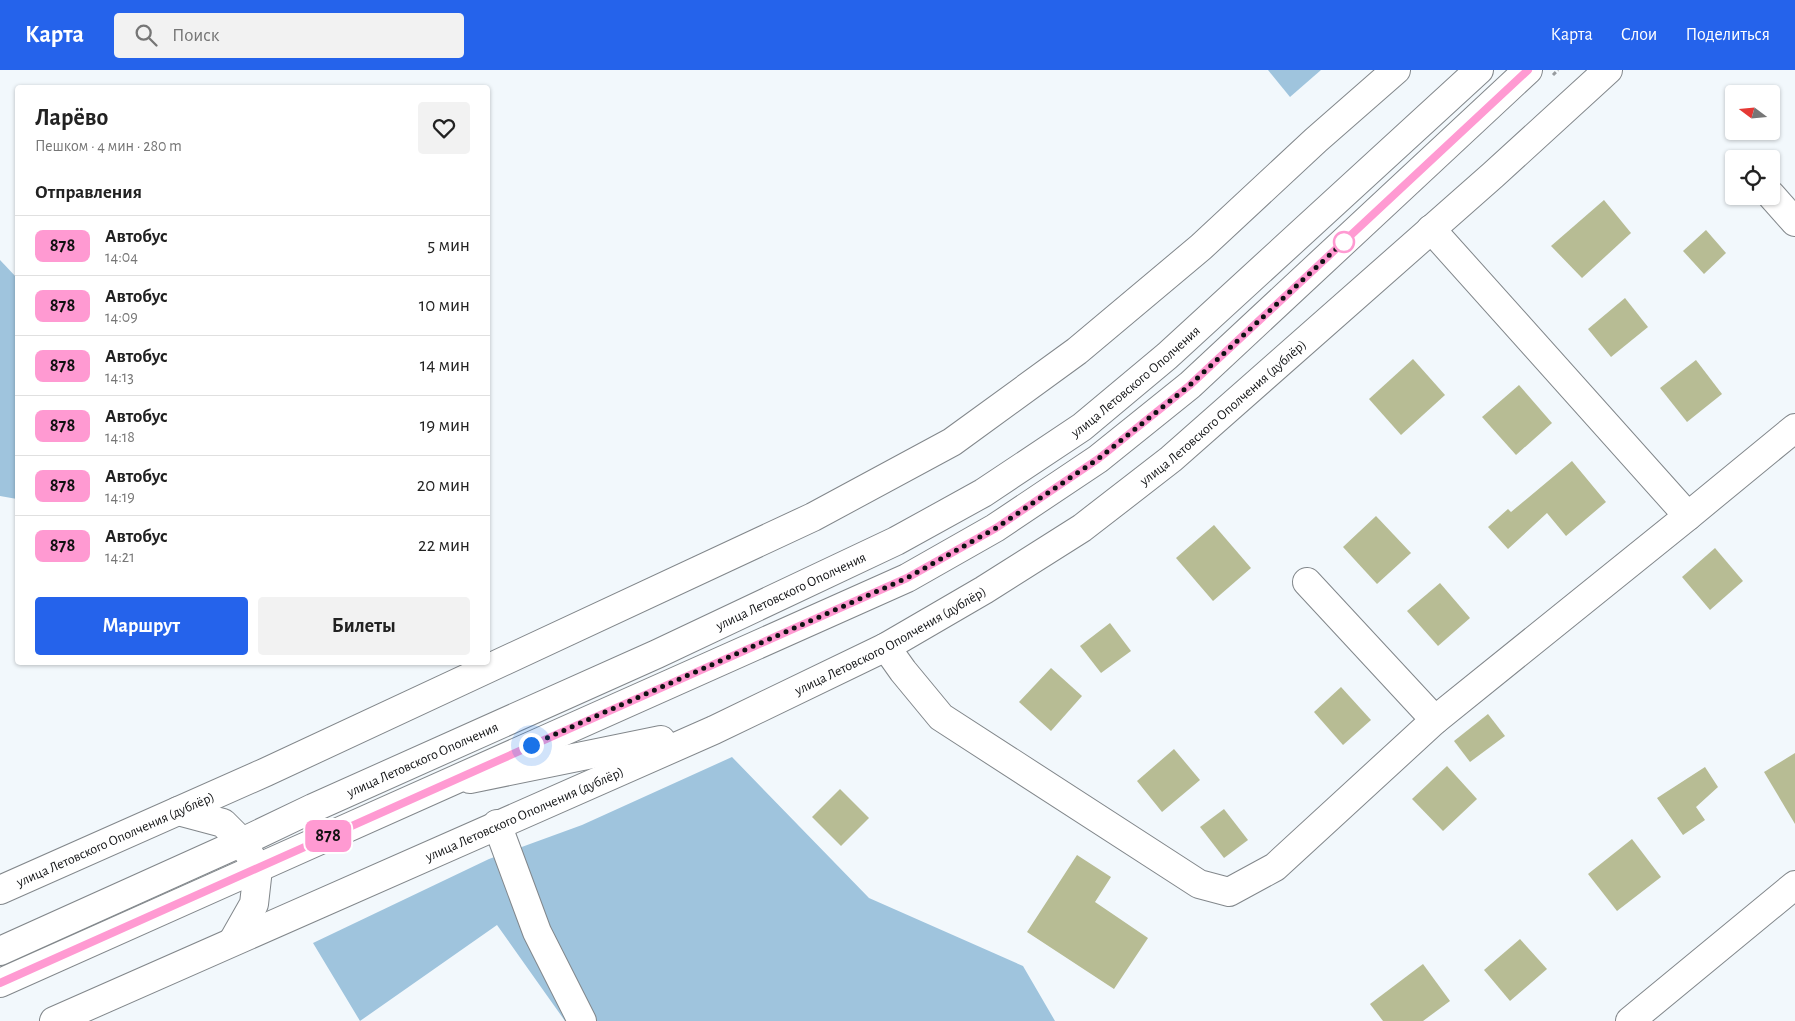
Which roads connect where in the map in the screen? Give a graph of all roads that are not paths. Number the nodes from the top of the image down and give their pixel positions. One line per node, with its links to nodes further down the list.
1 (1479, 70): 17 (street, улица Летовского Ополчения)
2 (1528, 70): 14 (street)
3 (1608, 70): 7 (street, улица Летовского Ополчения (дублёр))
4 (1378, 76): 15 (street, улица Летовского Ополчения (дублёр))
5 (1780, 205): 6 (street)
6 (1795, 222)
7 (1431, 228): 9 (street); 11 (street, улица Летовского Ополчения (дублёр))
8 (1795, 428): 9 (street)
9 (1688, 516): 12 (street)
10 (1307, 582): 12 (street)
11 (886, 647): 12 (street); 13 (street, улица Летовского Ополчения (дублёр))
12 (1434, 720)
13 (714, 730): 14 (street); 16 (street, улица Летовского Ополчения (дублёр))
14 (442, 785): 18 (street)
15 (178, 811): 17 (street); 20 (street, улица Летовского Ополчения (дублёр))
16 (497, 824): 21 (street, улица Летовского Ополчения (дублёр)); 25 (street)
17 (242, 842): 18 (street); 22 (street, улица Летовского Ополчения)
18 (258, 868): 21 (street); 23 (street)
19 (1795, 885): 26 (street)
20 (0, 890)
21 (233, 941): 24 (street, улица Летовского Ополчения (дублёр))
22 (0, 951)
23 (0, 983)
24 (54, 1021)
25 (582, 1021)
26 (1630, 1021)

